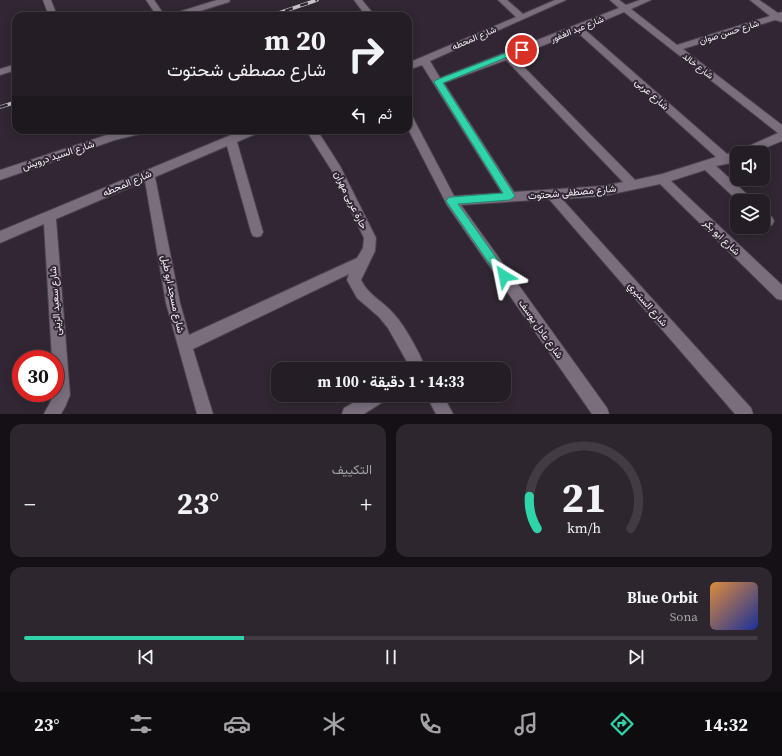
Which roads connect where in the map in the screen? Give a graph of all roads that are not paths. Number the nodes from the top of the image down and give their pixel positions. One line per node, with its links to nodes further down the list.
1 (47, 0): 11 (street)
2 (150, 0): 12 (street)
3 (226, 0): 13 (street)
4 (358, 0): 14 (street)
5 (502, 0): 15 (street)
6 (562, 0): 15 (street, شارع المحطه)
7 (614, 0): 10 (street, شارع خالد)
8 (647, 0): 10 (street, شارع عبد الغفور)
9 (754, 0): 16 (street)
10 (626, 9): 17 (street, شارع عبد الغفور); 18 (street, شارع خالد)
11 (52, 12)
12 (158, 12)
13 (188, 12)
14 (368, 12)
15 (522, 17): 20 (street, شارع المحطه)
16 (780, 18): 18 (street, شارع حسن صوان)
17 (578, 28): 19 (street, شارع عبد الغفور); 33 (street, شارع عربى)
18 (676, 48): 26 (street, شارع خالد)
19 (507, 55): 24 (street, شارع عبد الغفور); 39 (street)
20 (424, 60): 21 (street, شارع المحطه); 24 (street)
21 (412, 63)
22 (12, 68): 23 (street)
23 (0, 72)
24 (438, 82): 42 (street)
25 (412, 127): 43 (street, شارع عادل يوسف)
26 (782, 131)
27 (123, 134): 37 (street, شارع السيد درويش)
28 (245, 134): 31 (street, شارع المحطه)
29 (314, 134): 47 (street, حارة عربى مهران)
30 (782, 136): 32 (street)
31 (231, 140): 36 (street, شارع المحطه); 45 (street)
32 (758, 146)
33 (730, 156)
34 (730, 159): 35 (street, شارع مصطفى شحتوت)
35 (708, 166): 38 (street, شارع مصطفى شحتوت); 41 (street)
36 (149, 173): 44 (street, شارع المحطه); 49 (street, شارع مسجد ابو طبل)
37 (0, 175)
38 (662, 179): 39 (street, شارع مصطفى شحتوت); 48 (street, شارع ابو بكر)
39 (633, 185): 40 (street, شارع مصطفى شحتوت)
40 (551, 194): 42 (street, شارع مصطفى شحتوت); 58 (street, شارع الستيري)
41 (738, 194)
42 (510, 196): 43 (street, شارع مصطفى شحتوت)
43 (451, 201): 57 (street, شارع عادل يوسف)
44 (50, 216): 46 (street, شارع المحطه); 53 (street, شارع سعيد الزينى)
45 (257, 232)
46 (0, 237)
47 (362, 262): 49 (street); 50 (street, حارة عربى مهران)
48 (782, 294)
49 (184, 345): 54 (street, شارع مسجد ابو طبل)
50 (415, 362)
51 (370, 402): 55 (street)
52 (438, 402): 56 (street)
53 (54, 411)
54 (204, 414)
55 (350, 414)
56 (445, 414)
57 (601, 414)
58 (745, 414)

